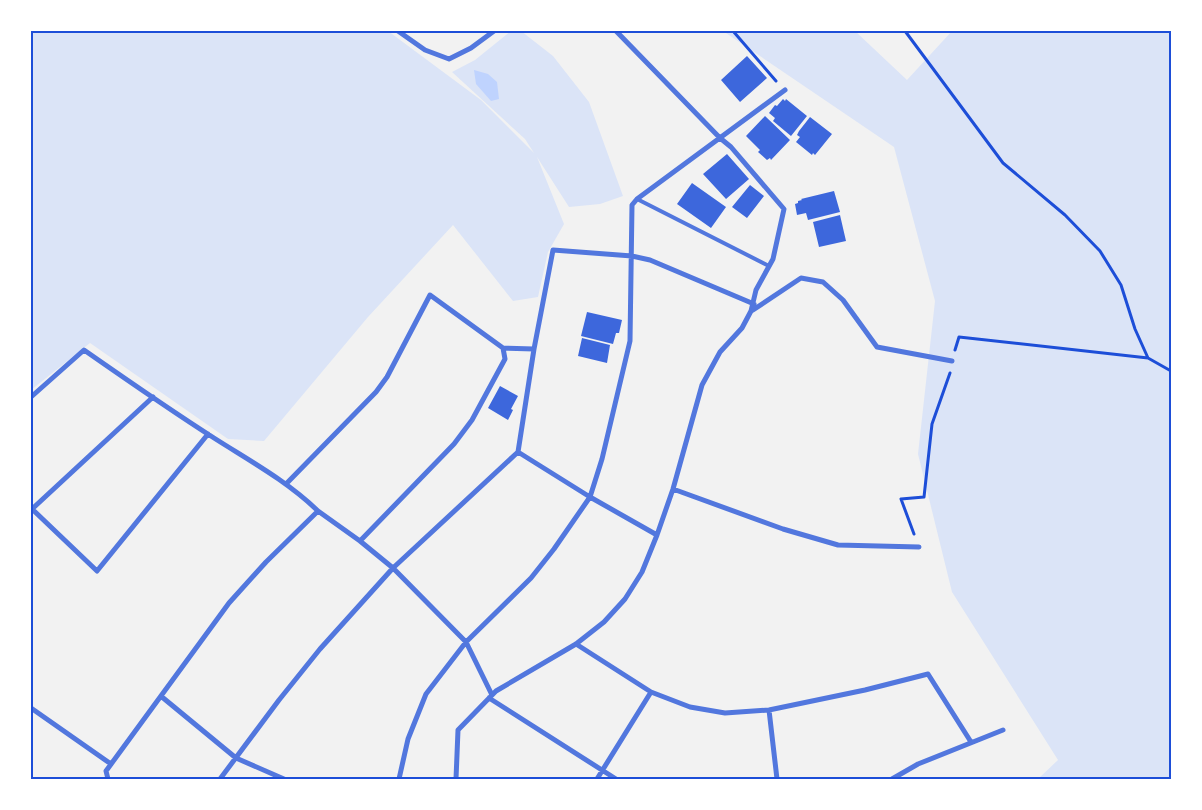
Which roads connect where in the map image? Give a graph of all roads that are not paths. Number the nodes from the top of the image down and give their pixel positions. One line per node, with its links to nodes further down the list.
1 (398, 31): 2 (street)
2 (494, 31)
3 (616, 31): 5 (street)
4 (785, 90): 5 (street)
5 (720, 138): 6 (street); 8 (street)
6 (637, 199): 7 (street); 8 (lane)
7 (632, 256): 9 (street); 12 (street); 20 (street)
8 (769, 266): 9 (street)
9 (754, 304): 10 (street)
10 (751, 311): 13 (street); 19 (street)
11 (503, 348): 12 (street); 18 (street); 23 (street)
12 (534, 349): 17 (street)
13 (952, 361)
14 (31, 397): 15 (street)
15 (153, 397): 16 (street); 16 (street)
16 (208, 434): 18 (street)
17 (518, 452): 20 (street); 25 (street)
18 (286, 484): 21 (street)
19 (672, 489): 22 (street); 24 (street)
20 (590, 497): 22 (street); 26 (street)
21 (318, 511): 23 (street); 29 (street)
22 (657, 535): 27 (street)
23 (360, 541): 25 (street)
24 (918, 547)
25 (393, 568): 26 (street); 35 (street)
26 (466, 642): 30 (street); 41 (street)
27 (576, 644): 28 (street); 30 (street)
28 (651, 692): 32 (street); 37 (street)
29 (162, 696): 35 (street); 36 (street)
30 (490, 696): 37 (street); 42 (street)
31 (31, 708): 36 (street)
32 (769, 710): 34 (street); 45 (street)
33 (1003, 730): 34 (street)
34 (971, 742): 46 (street)
35 (236, 758): 39 (street); 40 (street)
36 (111, 764): 38 (street)
37 (602, 770): 43 (street); 44 (street)
38 (108, 779)
39 (220, 779)
40 (284, 779)
41 (399, 779)
42 (456, 779)
43 (597, 779)
44 (616, 779)
45 (777, 779)
46 (892, 779)

